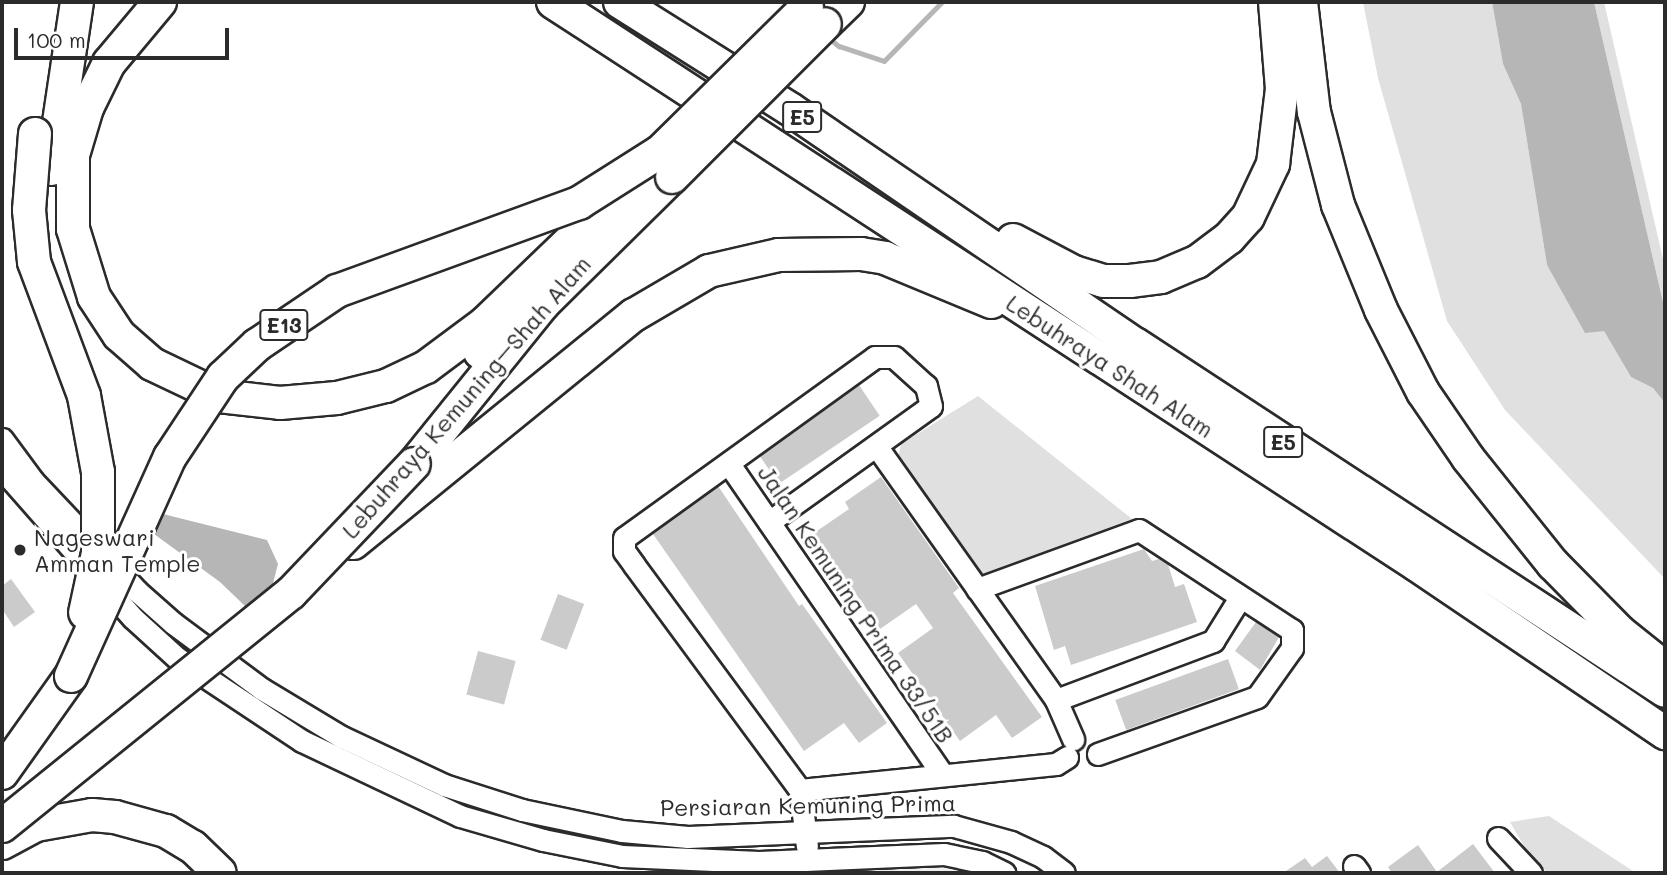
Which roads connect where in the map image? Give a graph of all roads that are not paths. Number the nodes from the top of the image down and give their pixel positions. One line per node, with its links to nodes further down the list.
1 (64, 2): 28 (highway, bridge)
2 (77, 2): 17 (highway)
3 (160, 2): 15 (highway)
4 (534, 2): 12 (highway)
5 (553, 2): 12 (highway, Lebuhraya Shah Alam / E5)
6 (620, 2): 13 (highway, Lebuhraya Shah Alam / E5)
7 (655, 2): 13 (highway)
8 (848, 2): 11 (highway, Lebuhraya Kemuning–Shah Alam / E13)
9 (1275, 2): 14 (highway)
10 (1301, 2): 14 (highway)
11 (813, 9): 15 (highway, Lebuhraya Kemuning–Shah Alam / E13, bridge)
12 (582, 22): 18 (highway, Lebuhraya Shah Alam / E5)
13 (696, 49): 16 (highway, Lebuhraya Shah Alam / E5)
14 (1295, 85): 16 (highway); 27 (highway)
15 (666, 164): 17 (highway, Lebuhraya Kemuning–Shah Alam / E13); 28 (highway, Lebuhraya Kemuning–Shah Alam / E13, bridge)
16 (905, 188): 29 (highway, Lebuhraya Shah Alam / E5)
17 (543, 304): 23 (highway, Lebuhraya Kemuning–Shah Alam / E13)
18 (1035, 318): 23 (highway); 31 (highway, Lebuhraya Shah Alam / E5)
19 (2, 439): 37 (street, Persiaran Kemuning Prima)
20 (877, 447): 21 (street); 24 (street); 25 (street)
21 (729, 464): 24 (street, Jalan Kemuning Prima 33/51B); 35 (street)
22 (2, 469): 40 (street)
23 (421, 473): 36 (highway, Lebuhraya Kemuning–Shah Alam / E13, bridge)
24 (769, 522): 34 (street, Jalan Kemuning Prima 33/51B)
25 (977, 589): 26 (street); 30 (street)
26 (1239, 599): 30 (street); 32 (street)
27 (1665, 668)
28 (71, 676): 33 (highway, Lebuhraya Kemuning–Shah Alam / E13)
29 (1665, 691)
30 (1056, 700): 32 (street)
31 (1665, 733)
32 (1070, 748): 34 (street)
33 (2, 773)
34 (941, 773): 35 (street)
35 (800, 790): 37 (street)
36 (2, 826)
37 (804, 834): 40 (street); 43 (street, Persiaran Kemuning Prima)
38 (1498, 838): 44 (street)
39 (2, 843): 41 (highway)
40 (809, 859): 42 (street)
41 (220, 873)
42 (1005, 873)
43 (1064, 873)
44 (1531, 873)

